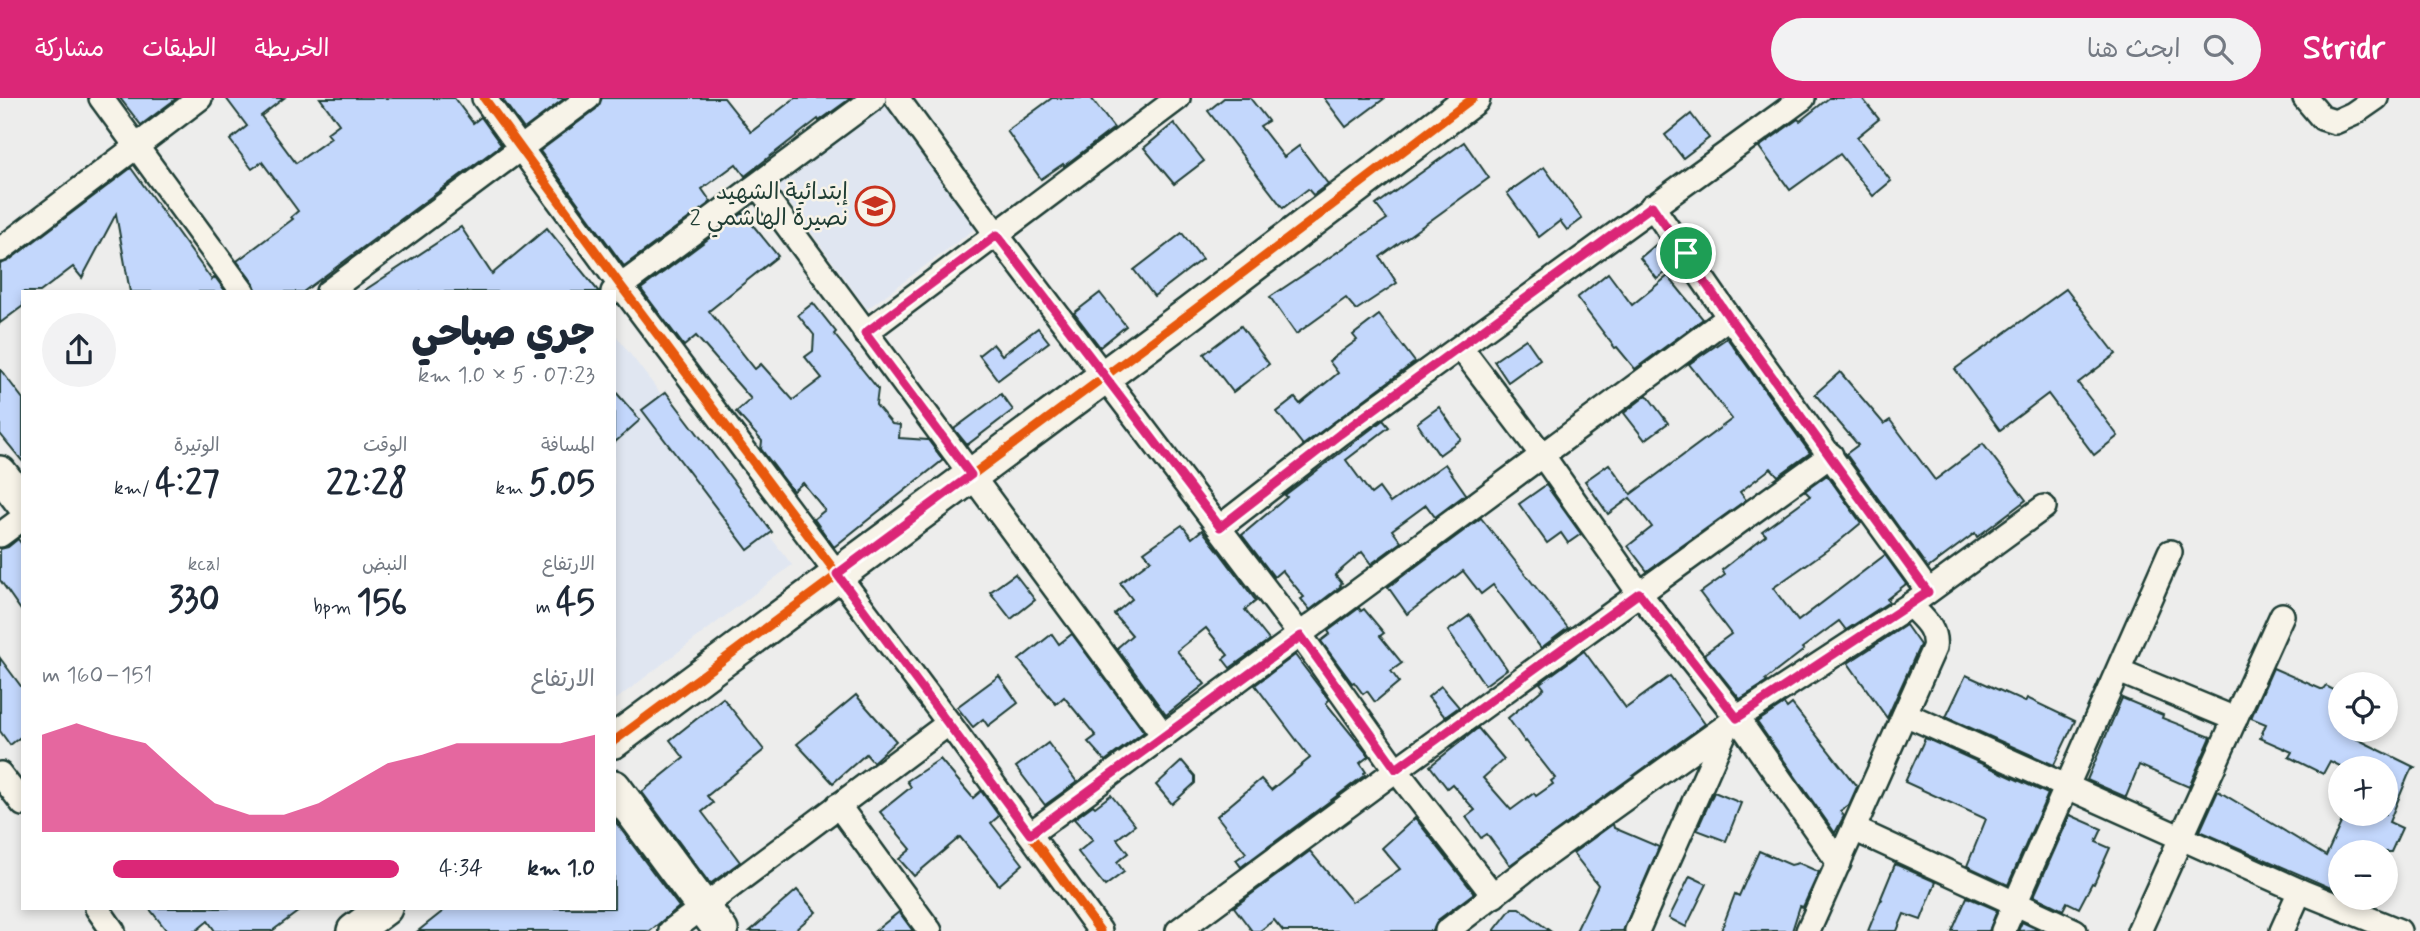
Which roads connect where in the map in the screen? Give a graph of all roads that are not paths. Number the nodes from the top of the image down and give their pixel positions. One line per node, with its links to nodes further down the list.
1 (101, 98): 12 (street)
2 (200, 98): 12 (street)
3 (484, 98): 13 (street)
4 (589, 98): 13 (street)
5 (874, 98): 14 (street)
6 (897, 98): 16 (street)
7 (1178, 98): 16 (street)
8 (1473, 98): 24 (street)
9 (1803, 98): 15 (street)
10 (2305, 98): 11 (street)
11 (2376, 98)
12 (136, 146): 17 (street); 19 (street)
13 (520, 148): 18 (street); 20 (street)
14 (758, 186): 18 (street); 22 (street)
15 (1652, 206): 21 (street); 23 (street)
16 (997, 235): 22 (street); 24 (street)
17 (0, 250)
18 (617, 289): 35 (street)
19 (242, 290)
20 (331, 290)
21 (1729, 317): 25 (street); 26 (street)
22 (865, 333): 28 (street)
23 (1461, 348): 26 (street); 32 (street)
24 (1104, 375): 28 (street); 32 (street)
25 (1831, 455): 36 (street); 37 (street)
26 (1543, 456): 36 (street); 39 (street)
27 (0, 473): 29 (street)
28 (971, 475): 35 (street); 45 (street)
29 (21, 500)
30 (2044, 507): 37 (street)
31 (21, 519): 33 (street)
32 (1220, 527): 39 (street)
33 (0, 535)
34 (2170, 552): 40 (street)
35 (837, 574): 44 (street); 46 (street)
36 (1639, 593): 43 (street); 47 (street)
37 (1919, 598): 41 (street); 43 (street)
38 (2282, 615): 42 (street)
39 (1301, 636): 45 (street); 47 (street)
40 (2119, 671): 42 (street); 49 (street)
41 (1905, 714): 49 (street); 53 (street)
42 (2235, 719): 55 (street)
43 (1732, 721): 56 (street); 58 (street); 70 (street)
44 (949, 723): 52 (street); 54 (street)
45 (1164, 736): 54 (street)
46 (616, 740)
47 (1396, 769): 58 (street); 68 (street)
48 (0, 774): 51 (street)
49 (2067, 787): 55 (street); 59 (street)
50 (616, 790): 62 (street)
51 (21, 801)
52 (838, 805): 62 (street); 66 (street)
53 (1854, 829): 56 (street); 59 (street)
54 (1030, 834): 67 (street)
55 (2181, 838): 57 (street); 74 (street)
56 (1839, 863): 71 (street)
57 (2300, 891): 75 (street); 76 (street)
58 (1494, 896): 69 (street)
59 (2015, 903): 72 (street); 73 (street)
60 (98, 910): 63 (street)
61 (382, 910): 64 (street)
62 (712, 919): 65 (street)
63 (113, 931)
64 (354, 931)
65 (671, 931)
66 (930, 931)
67 (1100, 931)
68 (1178, 931)
69 (1447, 931)
70 (1637, 931)
71 (1808, 931)
72 (2003, 931)
73 (2075, 931)
74 (2139, 931)
75 (2282, 931)
76 (2399, 931)

